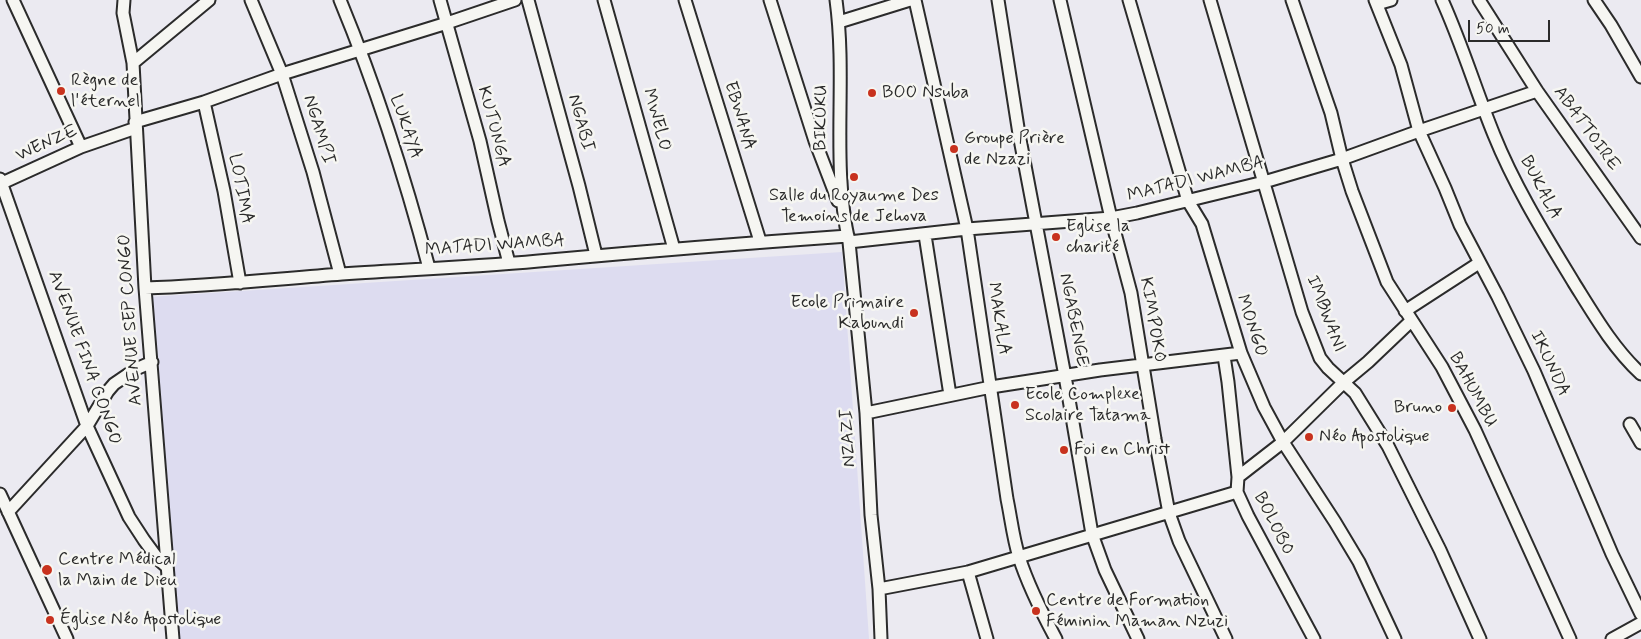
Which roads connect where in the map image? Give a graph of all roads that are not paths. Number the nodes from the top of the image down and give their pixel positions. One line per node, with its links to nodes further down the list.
1 (13, 0): 36 (street)
2 (124, 0): 28 (street, AVENUE SEP CONGO)
3 (209, 0): 28 (street)
4 (252, 0): 29 (street, NGAMPI)
5 (340, 0): 27 (street, LUKAYA)
6 (440, 0): 26 (street, KUTUNGA)
7 (515, 0): 26 (street, WENZE)
8 (528, 0): 50 (street, NGABI)
9 (604, 0): 49 (street, MWELO)
10 (685, 0): 48 (street, EBWANA)
11 (770, 0): 41 (street)
12 (836, 0): 25 (street, BIKUKU)
13 (910, 0): 25 (street)
14 (915, 0): 44 (street, MAKALA)
15 (998, 0): 43 (street, NGABENGE)
16 (1060, 0): 42 (street, KIMPOKO)
17 (1129, 0): 40 (street, MONGO)
18 (1210, 0): 39 (street, IMBWANI)
19 (1292, 0): 37 (street, BAHUMBU)
20 (1392, 0): 24 (street)
21 (1442, 0): 33 (street, BUKALA)
22 (1479, 0): 31 (street, ABATTOIRE)
23 (1594, 0): 30 (street)
24 (1376, 2): 35 (street, IKUNDA)
25 (839, 22): 41 (street, BIKUKU)
26 (447, 23): 27 (street, WENZE); 51 (street, KUTUNGA)
27 (360, 50): 29 (street, WENZE); 53 (street, LUKAYA)
28 (133, 63): 34 (street, AVENUE SEP CONGO)
29 (282, 74): 32 (street, WENZE); 54 (street, NGAMPI)
30 (1641, 77)
31 (1537, 91): 33 (street, MATADI WAMBA); 46 (street, ABATTOIRE)
32 (204, 102): 34 (street, WENZE); 55 (street, LOTIMA)
33 (1484, 109): 35 (street, MATADI WAMBA); 62 (street, BUKALA)
34 (136, 125): 36 (street, WENZE); 56 (street, AVENUE SEP CONGO)
35 (1419, 131): 37 (street, MATADI WAMBA); 52 (street, IKUNDA)
36 (81, 147): 38 (street, WENZE)
37 (1342, 159): 39 (street, MATADI WAMBA); 57 (street, BAHUMBU)
38 (1, 182): 69 (street, AVENUE FINA CONGO)
39 (1264, 182): 40 (street, MATADI WAMBA); 64 (street, IMBWANI)
40 (1188, 201): 42 (street, MATADI WAMBA); 58 (street, MONGO)
41 (843, 214): 47 (street, BIKUKU)
42 (1111, 218): 43 (street, MATADI WAMBA); 61 (street, KIMPOKO)
43 (1037, 224): 44 (street, MATADI WAMBA); 63 (street, NGABENGE)
44 (966, 229): 45 (street, MATADI WAMBA); 65 (street, MAKALA)
45 (925, 234): 47 (street, MATADI WAMBA); 66 (street)
46 (1641, 238)
47 (849, 239): 48 (street, MATADI WAMBA); 67 (street, NZAZI)
48 (760, 241): 49 (street, MATADI WAMBA)
49 (674, 249): 50 (street, MATADI WAMBA)
50 (596, 255): 51 (street, MATADI WAMBA)
51 (509, 263): 53 (street, MATADI WAMBA)
52 (1479, 263): 57 (street); 82 (street, IKUNDA)
53 (429, 268): 54 (street, MATADI WAMBA)
54 (340, 274): 55 (street, MATADI WAMBA)
55 (240, 283): 56 (street, MATADI WAMBA)
56 (145, 288): 60 (street, AVENUE SEP CONGO)
57 (1408, 316): 64 (street); 94 (street, BAHUMBU)
58 (1241, 353): 59 (street); 70 (street, MONGO)
59 (1224, 356): 61 (street); 72 (street, BOLOBO)
60 (152, 362): 69 (street); 79 (street, AVENUE SEP CONGO)
61 (1143, 366): 63 (street); 76 (street, KIMPOKO)
62 (1641, 374)
63 (1065, 376): 65 (street); 77 (street, NGABENGE)
64 (1344, 382): 70 (street); 93 (street, IMBWANI)
65 (991, 387): 66 (street); 78 (street, MAKALA)
66 (950, 395): 67 (street)
67 (866, 413): 81 (street, NZAZI)
68 (1630, 424): 71 (street)
69 (87, 426): 75 (street); 79 (street, AVENUE FINA CONGO)
70 (1283, 442): 72 (street); 92 (street, MONGO)
71 (1641, 443)
72 (1238, 476): 73 (street, BOLOBO)
73 (1237, 492): 76 (street); 91 (street, BOLOBO)
74 (0, 494): 75 (street)
75 (8, 512): 84 (street)
76 (1169, 513): 77 (street); 90 (street, KIMPOKO)
77 (1092, 534): 78 (street); 89 (street, NGABENGE)
78 (1019, 556): 80 (street); 88 (street, MAKALA)
79 (166, 566): 85 (street, AVENUE SEP CONGO)
80 (968, 572): 81 (street); 87 (street)
81 (879, 590): 86 (street, NZAZI)
82 (1641, 614)
83 (1641, 623): 95 (street)
84 (67, 639)
85 (173, 639)
86 (881, 639)
87 (987, 639)
88 (1056, 639)
89 (1138, 639)
90 (1226, 639)
91 (1314, 639)
92 (1395, 639)
93 (1480, 639)
94 (1570, 639)
95 (1612, 639)

